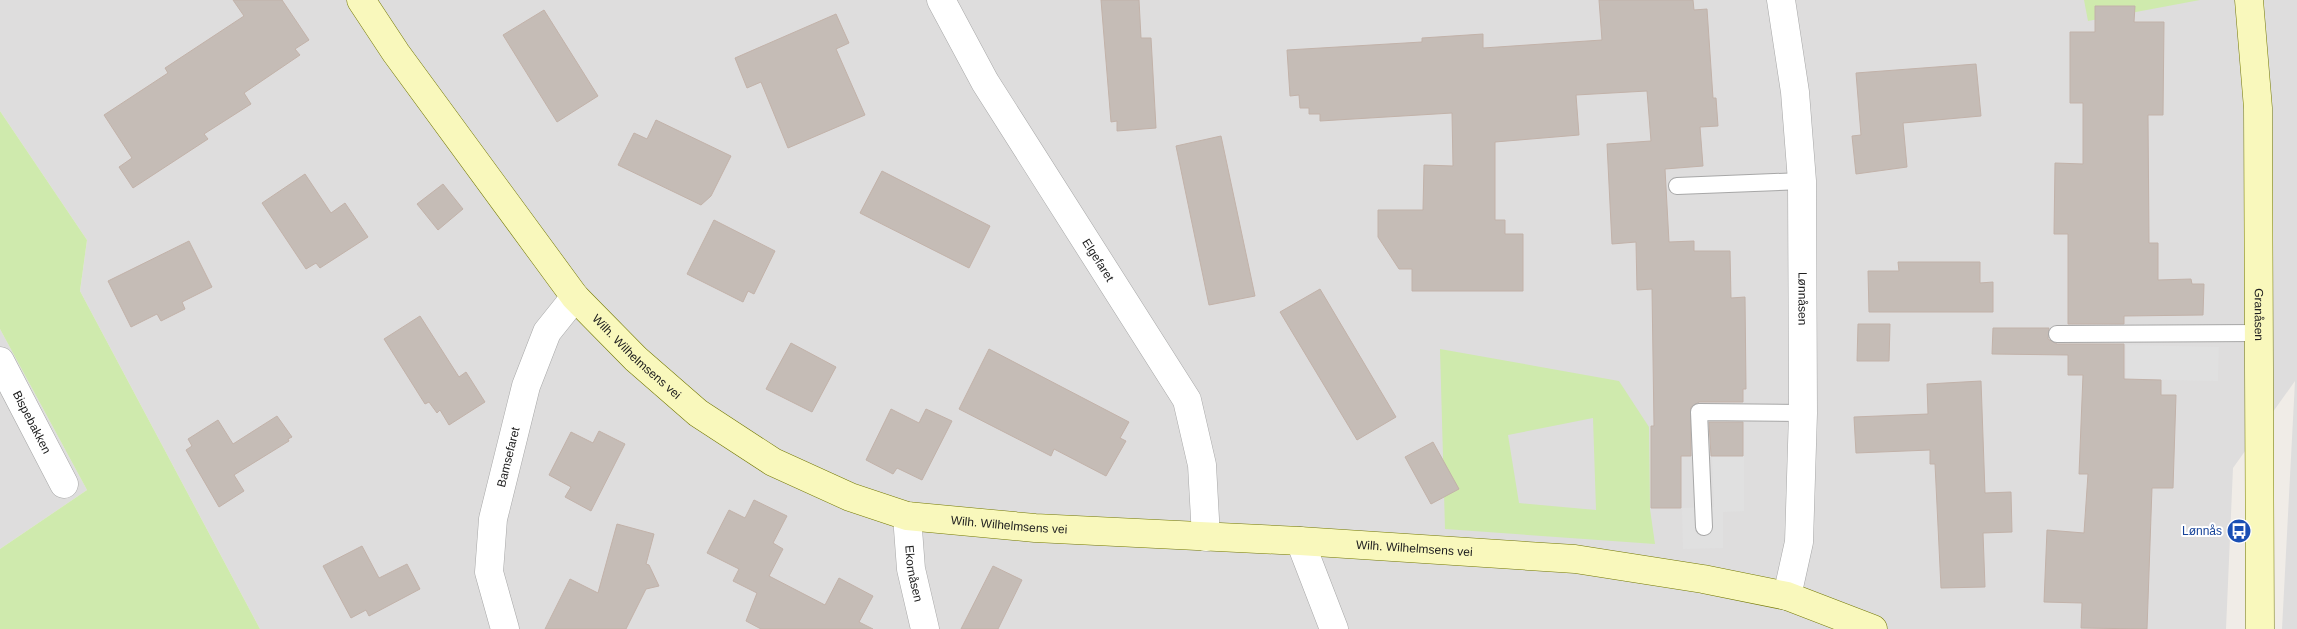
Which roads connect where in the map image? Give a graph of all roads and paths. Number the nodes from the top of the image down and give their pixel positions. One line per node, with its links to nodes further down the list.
1 (361, 0): 7 (street, Wilh. Wilhelmsens vei)
2 (941, 0): 15 (street, Elgefaret)
3 (1781, 0): 5 (street, Lønnåsen)
4 (2249, 0): 8 (street, Granåsen)
5 (1802, 182): 6 (lane); 11 (street, Lønnåsen)
6 (1677, 186)
7 (575, 297): 13 (street, Wilh. Wilhelmsens vei); 18 (street, Bamsefaret)
8 (2261, 333): 9 (lane); 22 (street, Granåsen)
9 (2057, 334)
10 (0, 361): 12 (street, Bispebakken)
11 (1803, 413): 14 (lane); 17 (street, Lønnåsen)
12 (64, 484)
13 (907, 516): 15 (street, Wilh. Wilhelmsens vei); 19 (street, Ekornåsen)
14 (1704, 527)
15 (1206, 537): 16 (street, Wilh. Wilhelmsens vei)
16 (1300, 541): 17 (street, Wilh. Wilhelmsens vei); 20 (street)
17 (1787, 596): 21 (street, Wilh. Wilhelmsens vei)
18 (505, 629)
19 (925, 629)
20 (1334, 629)
21 (1873, 629)
22 (2260, 629)

